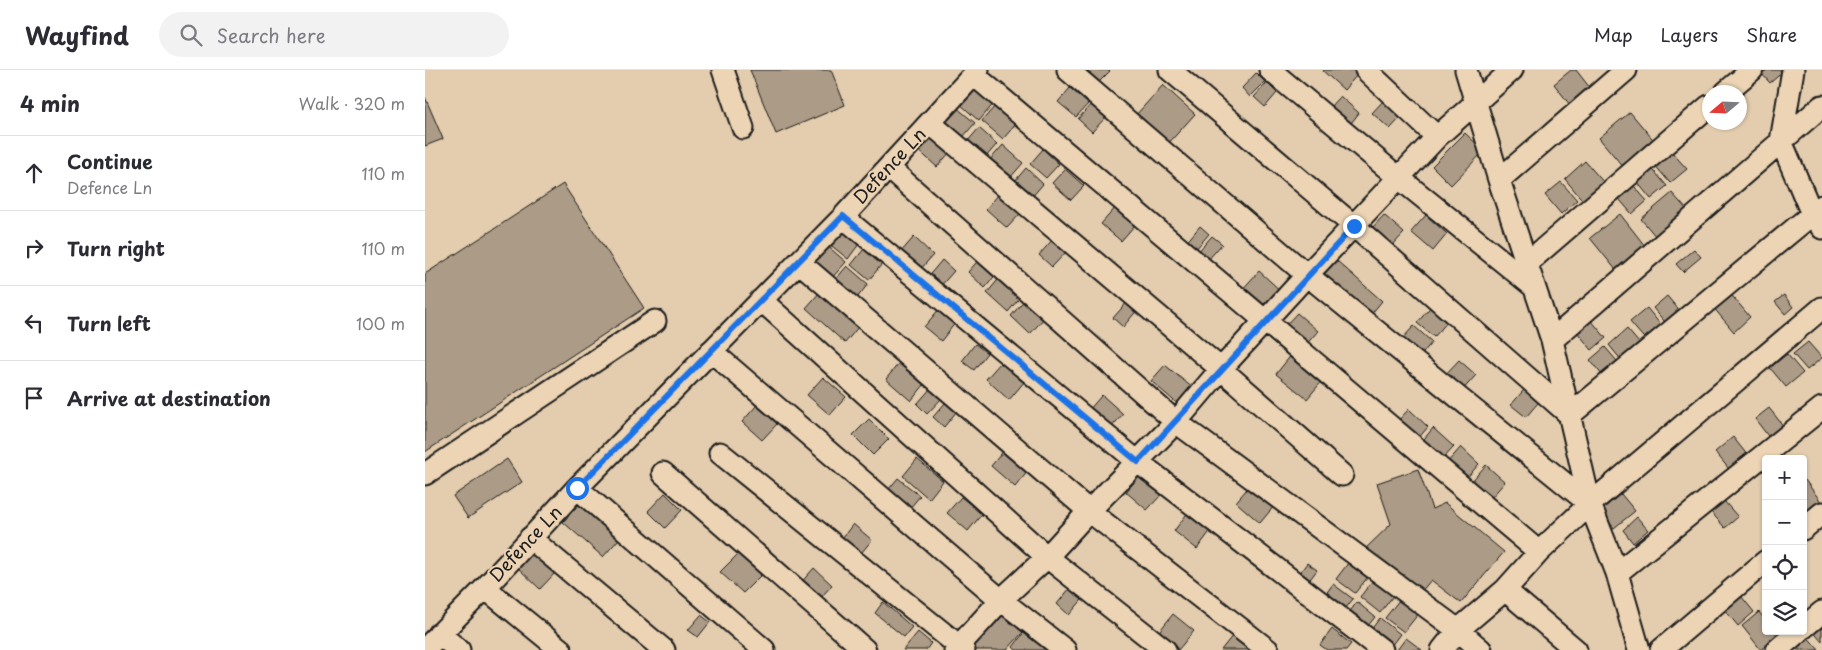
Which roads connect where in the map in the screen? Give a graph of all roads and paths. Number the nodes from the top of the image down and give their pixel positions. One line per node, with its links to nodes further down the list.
1 (723, 70): 17 (street)
2 (1068, 70): 28 (street)
3 (1170, 70): 25 (street)
4 (1270, 70): 21 (street)
5 (1367, 70): 18 (street)
6 (1466, 70): 13 (street)
7 (1512, 70): 13 (street)
8 (1626, 70): 22 (street)
9 (1752, 70): 12 (street)
10 (1793, 70): 19 (street)
11 (976, 73): 16 (street, Defence Ln); 33 (street)
12 (1734, 85)
13 (1476, 100): 18 (street); 22 (street)
14 (1822, 106): 19 (street)
15 (1702, 112): 27 (street)
16 (930, 123): 20 (street, Defence Ln); 36 (street)
17 (743, 128)
18 (1437, 137): 21 (street)
19 (1781, 141): 24 (street); 34 (street)
20 (889, 168): 23 (street, Defence Ln); 39 (street)
21 (1399, 178): 25 (street); 29 (street)
22 (1499, 180): 27 (street)
23 (843, 216): 26 (street, Defence Ln); 41 (street)
24 (1819, 216): 38 (street)
25 (1354, 226): 28 (street); 38 (street)
26 (799, 262): 30 (street, Defence Ln); 47 (street)
27 (1526, 264): 29 (street)
28 (1307, 275): 33 (street); 46 (street)
29 (1533, 286): 34 (street)
30 (761, 300): 35 (street, Defence Ln); 52 (street)
31 (1822, 308): 46 (street)
32 (655, 322): 43 (street)
33 (1265, 322): 36 (street); 51 (street)
34 (1552, 340): 38 (street)
35 (711, 351): 45 (street, Defence Ln); 57 (street)
36 (1221, 369): 39 (street); 44 (street)
37 (1822, 408): 54 (street)
38 (1570, 416): 46 (street)
39 (1176, 422): 41 (street); 60 (street)
40 (720, 453): 63 (street)
41 (1138, 462): 47 (street); 72 (street)
42 (663, 473): 68 (street)
43 (425, 474)
44 (1342, 475)
45 (577, 488): 50 (street, Defence Ln); 67 (street)
46 (1590, 504): 51 (street); 54 (street)
47 (1089, 511): 52 (street); 71 (street)
48 (1822, 512): 49 (street)
49 (1807, 525)
50 (531, 538): 55 (street, Defence Ln); 66 (street)
51 (1539, 552): 56 (street)
52 (1047, 557): 57 (street); 70 (street)
53 (1762, 563): 77 (street)
54 (1617, 573): 76 (street)
55 (485, 588): 62 (street, Defence Ln); 65 (street)
56 (1505, 590): 60 (street); 75 (street)
57 (1001, 600): 63 (street); 69 (street)
58 (1822, 612): 59 (street)
59 (1807, 625)
60 (1458, 630): 73 (street); 74 (street)
61 (1794, 635): 78 (street)
62 (432, 641): 64 (street)
63 (959, 649)
64 (459, 650)
65 (561, 650)
66 (663, 650)
67 (764, 650)
68 (865, 650)
69 (1065, 650)
70 (1165, 650)
71 (1268, 650)
72 (1382, 650)
73 (1442, 650)
74 (1481, 650)
75 (1575, 650)
76 (1639, 650)
77 (1661, 650)
78 (1777, 650)

